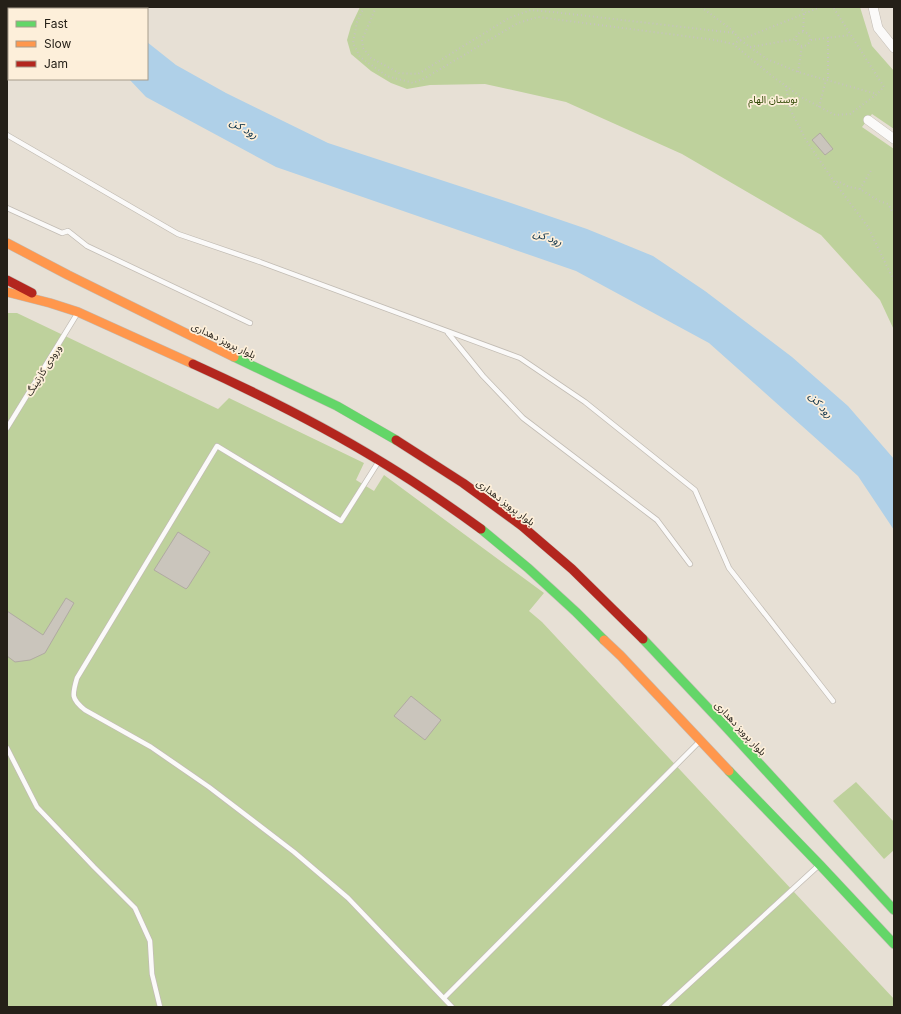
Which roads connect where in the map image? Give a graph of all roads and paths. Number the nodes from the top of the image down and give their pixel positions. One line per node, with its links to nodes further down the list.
1 (364, 7): 17 (path)
2 (376, 7): 8 (path)
3 (701, 7): 11 (path)
4 (799, 7): 9 (path)
5 (820, 7): 9 (path)
6 (833, 7): 12 (path)
7 (873, 7): 20 (street)
8 (531, 8): 11 (path)
9 (805, 13): 10 (path); 15 (path)
10 (803, 31): 14 (path); 16 (path)
11 (735, 34): 15 (path)
12 (850, 35): 13 (path); 24 (path)
13 (828, 38): 16 (path); 22 (path)
14 (796, 39): 18 (path); 19 (path)
15 (740, 40): 17 (path); 19 (path)
16 (811, 40): 18 (path)
17 (733, 44): 23 (path)
18 (802, 46): 21 (path)
19 (750, 47): 21 (path)
20 (894, 48)
21 (798, 72): 22 (path)
22 (827, 80): 24 (path); 25 (path)
23 (786, 86): 25 (path); 30 (path)
24 (877, 94): 25 (path)
25 (819, 107)
26 (868, 120): 28 (street)
27 (7, 135): 41 (lane)
28 (894, 139)
29 (872, 169): 31 (path)
30 (835, 183): 31 (path); 36 (path)
31 (860, 189): 33 (path)
32 (7, 208): 40 (lane)
33 (894, 214)
34 (7, 243): 49 (main road, بلوار پرویز دهداری)
35 (7, 280): 38 (main road)
36 (894, 281)
37 (7, 292): 38 (main road)
38 (50, 303): 39 (main road)
39 (78, 312): 42 (lane, ورودی کارتینگ); 43 (main road)
40 (250, 323)
41 (447, 331): 44 (lane); 45 (lane)
42 (7, 428)
43 (379, 460): 46 (main road); 51 (lane)
44 (690, 564)
45 (833, 701)
46 (700, 741): 48 (main road); 51 (lane)
47 (7, 748): 52 (lane)
48 (820, 865): 50 (main road); 54 (lane)
49 (894, 910)
50 (894, 944)
51 (444, 998): 53 (lane)
52 (160, 1007)
53 (452, 1007)
54 (664, 1007)

